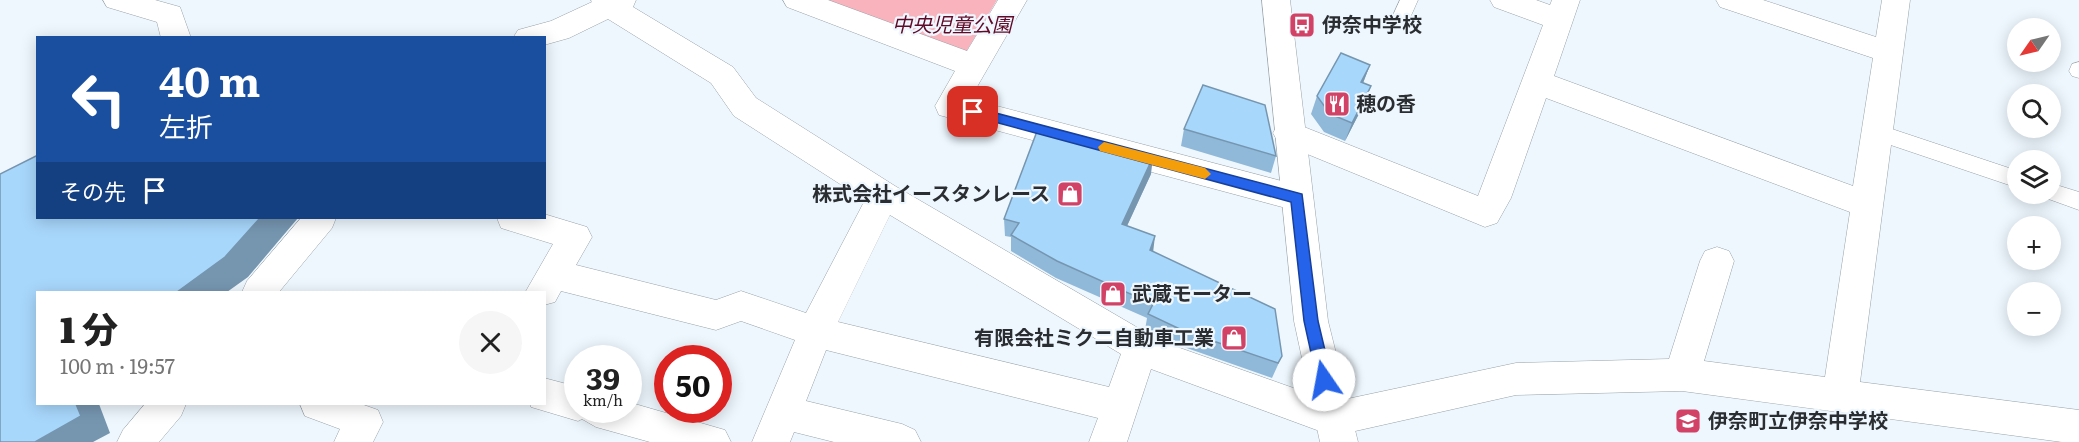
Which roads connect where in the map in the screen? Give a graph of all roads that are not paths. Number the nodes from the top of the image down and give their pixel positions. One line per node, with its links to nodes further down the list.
1 (117, 0): 12 (street)
2 (797, 0): 15 (street)
3 (1013, 0): 15 (street)
4 (1276, 0): 18 (street)
5 (1409, 0): 11 (lane)
6 (1504, 0): 10 (street)
7 (1730, 0): 14 (street)
8 (1896, 0): 14 (street)
9 (612, 2): 13 (street); 20 (street)
10 (1563, 9): 16 (street)
11 (1399, 22)
12 (175, 36)
13 (536, 36)
14 (1888, 52): 17 (street)
15 (974, 66): 22 (street)
16 (1537, 82): 18 (street); 24 (street)
17 (1877, 132): 19 (lane); 24 (street)
18 (1289, 133): 22 (street)
19 (2007, 176)
20 (884, 195): 30 (street); 31 (street)
21 (2061, 195): 23 (lane)
22 (1297, 198): 42 (street)
23 (2079, 201)
24 (1867, 205): 34 (street)
25 (319, 219): 29 (street)
26 (516, 219): 28 (street)
27 (1717, 261): 32 (street)
28 (547, 283): 30 (street)
29 (260, 291)
30 (815, 332): 38 (street); 40 (street)
31 (1141, 347): 38 (street); 42 (street)
32 (1682, 375): 34 (street); 42 (street)
33 (546, 396): 35 (street)
34 (1840, 396): 41 (street)
35 (564, 400)
36 (167, 405): 43 (street)
37 (321, 405): 44 (street)
38 (1119, 406): 47 (street)
39 (642, 423): 45 (street)
40 (777, 427): 46 (street)
41 (2079, 427)
42 (1336, 431)
43 (136, 442)
44 (352, 442)
45 (712, 442)
46 (902, 442)
47 (1108, 442)

